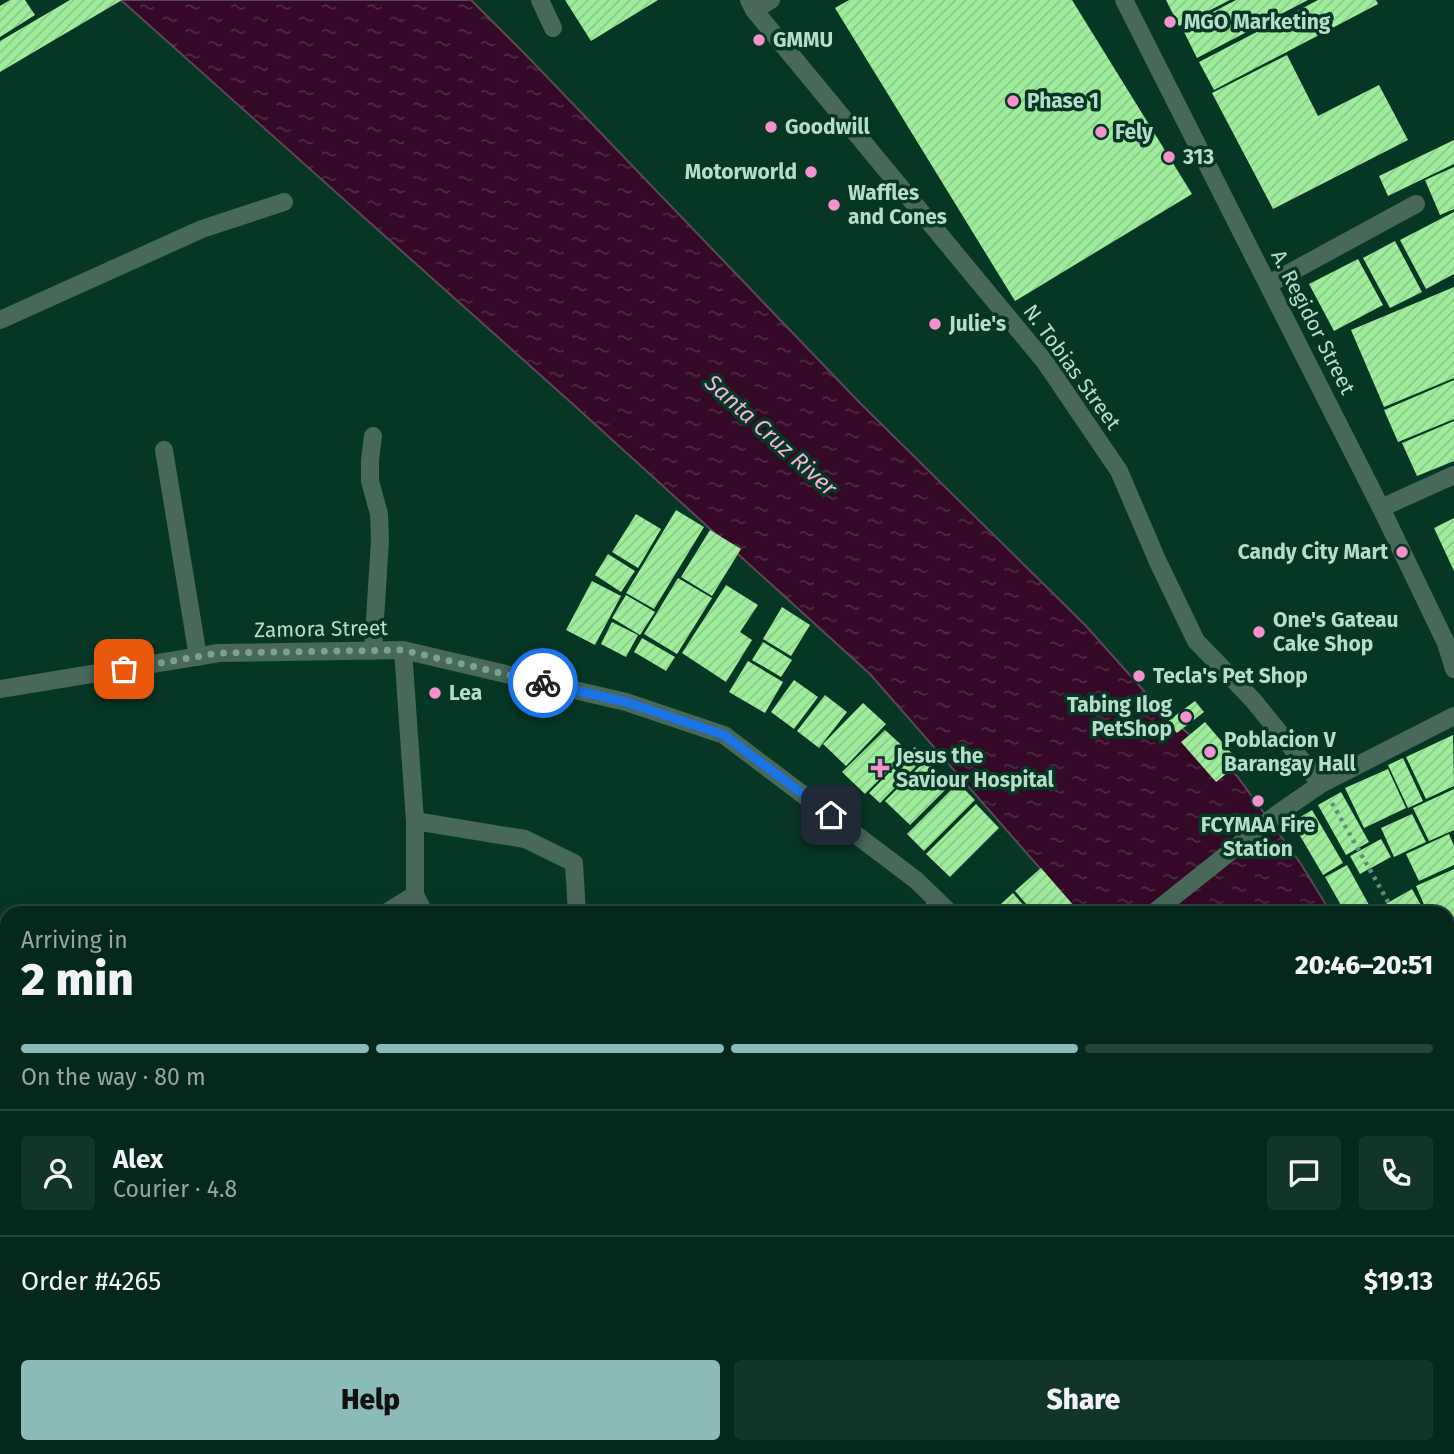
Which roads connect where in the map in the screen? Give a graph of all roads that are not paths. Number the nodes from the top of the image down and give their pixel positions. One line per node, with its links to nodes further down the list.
1 (540, 0): 5 (street)
2 (771, 0): 4 (street)
3 (1124, 0): 8 (street, A. Regidor Street)
4 (751, 5): 20 (street, N. Tobias Street)
5 (553, 28)
6 (284, 202): 9 (street)
7 (1416, 204): 8 (street)
8 (1269, 284): 13 (street, A. Regidor Street)
9 (0, 320)
10 (373, 436): 15 (street)
11 (164, 450): 16 (street)
12 (1454, 475): 13 (street)
13 (1381, 508): 17 (street, A. Regidor Street)
14 (403, 650): 15 (street, Zamora Street); 21 (street); 26 (street, Zamora Street)
15 (373, 651): 16 (street, Zamora Street)
16 (198, 657): 18 (street, Zamora Street)
17 (1454, 669)
18 (0, 689)
19 (1454, 716): 20 (street)
20 (1321, 784): 27 (street)
21 (415, 821): 22 (street); 25 (street)
22 (415, 895): 23 (street); 24 (street)
23 (397, 906)
24 (421, 906)
25 (577, 906)
26 (943, 906)
27 (1162, 906)

